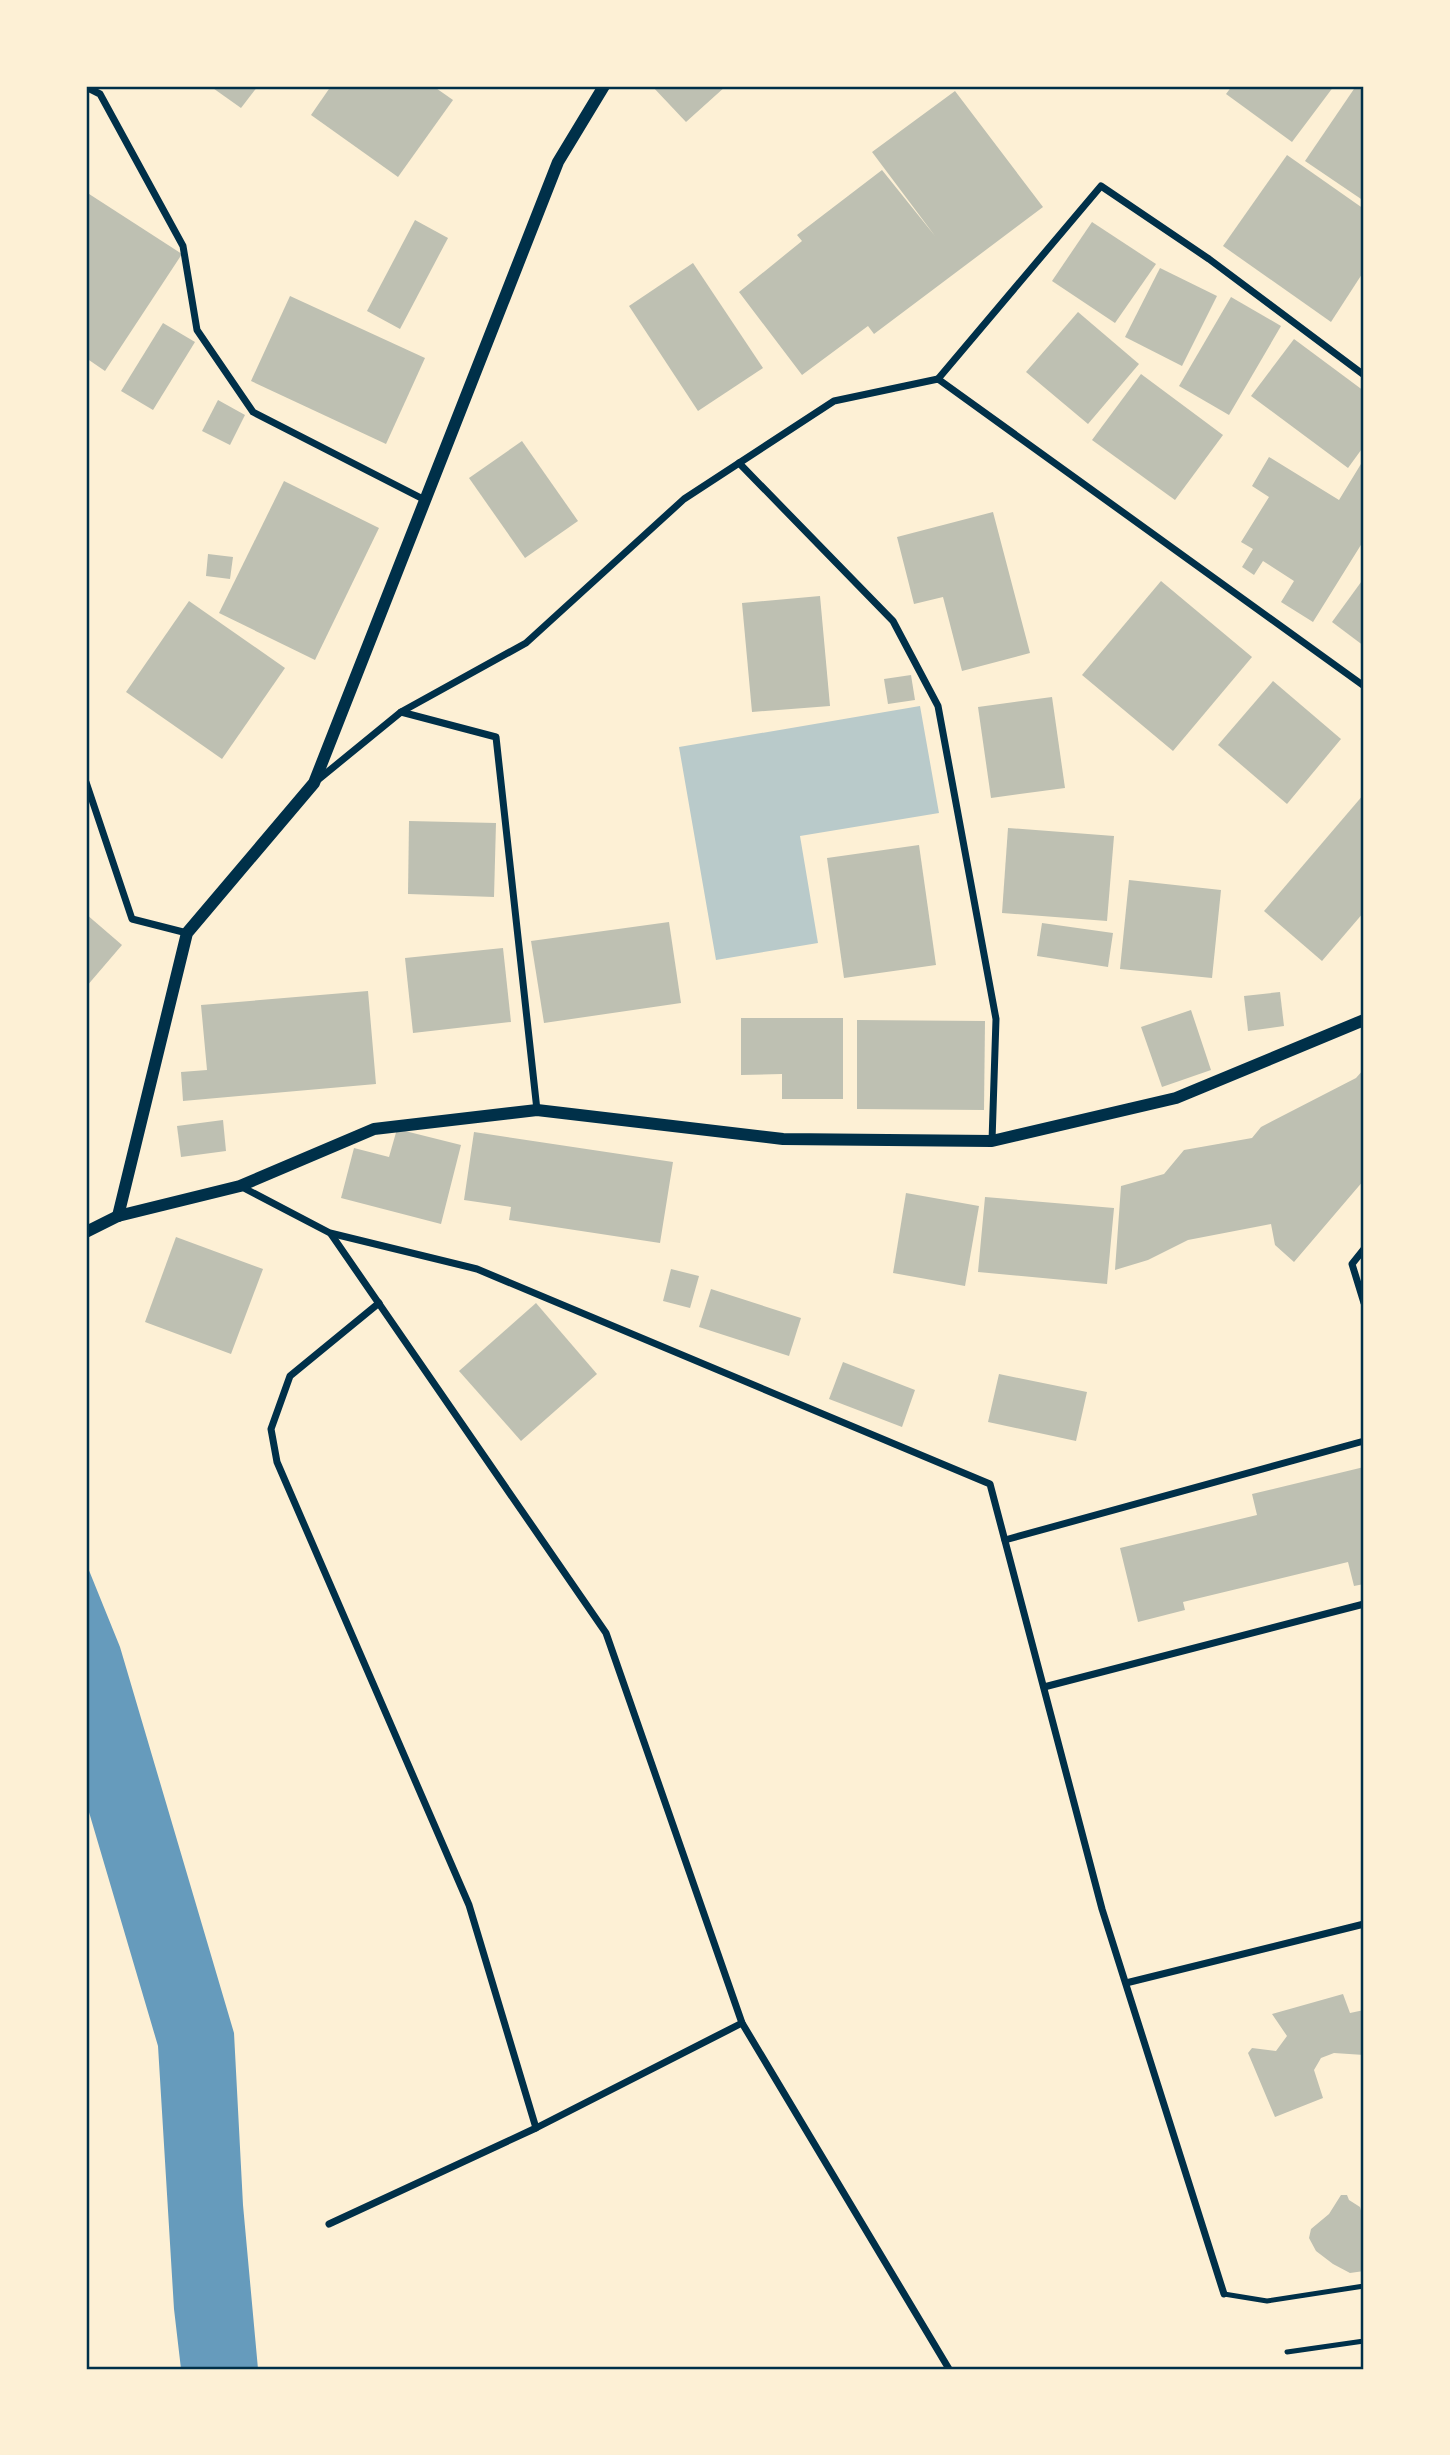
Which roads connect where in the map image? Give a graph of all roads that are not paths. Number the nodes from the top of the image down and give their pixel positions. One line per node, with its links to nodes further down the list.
1 (604, 86): 6 (street)
2 (86, 87): 6 (street)
3 (1364, 375): 4 (street)
4 (938, 379): 5 (street); 7 (street)
5 (739, 463): 8 (street); 14 (street)
6 (425, 500): 10 (street)
7 (1364, 686)
8 (401, 712): 10 (street); 13 (street)
9 (86, 782): 11 (street)
10 (314, 783): 11 (street)
11 (187, 933): 16 (street)
12 (1364, 1020): 14 (street)
13 (537, 1111): 14 (street); 15 (street)
14 (992, 1141)
15 (240, 1186): 16 (street); 18 (street)
16 (118, 1216): 17 (street)
17 (86, 1232)
18 (330, 1233): 20 (street); 23 (street)
19 (1364, 1249): 21 (street)
20 (379, 1303): 28 (street); 29 (street)
21 (1364, 1303)
22 (1364, 1441): 23 (street)
23 (1005, 1540): 25 (street)
24 (1364, 1604): 25 (street)
25 (1044, 1687): 27 (street)
26 (1364, 1924): 27 (street)
27 (1126, 1983): 32 (street)
28 (742, 2023): 29 (street); 35 (street)
29 (536, 2128): 30 (street)
30 (330, 2224)
31 (1364, 2286): 32 (lane)
32 (1224, 2294)
33 (1364, 2341): 34 (lane)
34 (1287, 2352)
35 (948, 2369)

